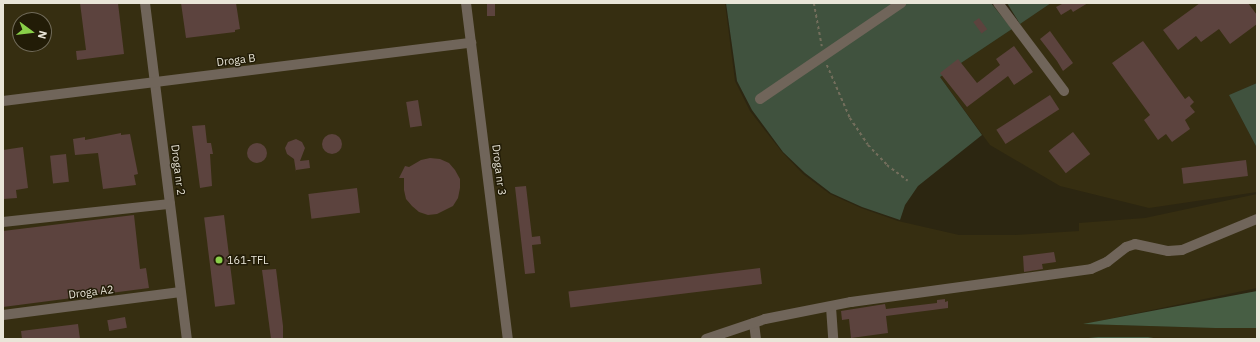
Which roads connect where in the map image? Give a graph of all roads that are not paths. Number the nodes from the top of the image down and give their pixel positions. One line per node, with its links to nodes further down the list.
1 (145, 3): 6 (street, Droga nr 2)
2 (466, 3): 5 (street, Droga nr 3)
3 (901, 3): 8 (street)
4 (998, 3): 7 (street)
5 (471, 43): 6 (street, Droga B); 18 (street, Droga nr 3)
6 (155, 82): 9 (street, Droga B); 10 (street, Droga nr 2)
7 (1064, 91)
8 (760, 99)
9 (3, 101)
10 (170, 204): 12 (street); 13 (street, Droga nr 2)
11 (1257, 219): 14 (street)
12 (3, 222)
13 (181, 292): 15 (street, Droga A2); 17 (street, Droga nr 2)
14 (831, 307): 16 (street); 21 (street)
15 (3, 315)
16 (754, 323): 19 (street); 20 (street)
17 (187, 339)
18 (508, 339)
19 (706, 339)
20 (756, 339)
21 (833, 339)

